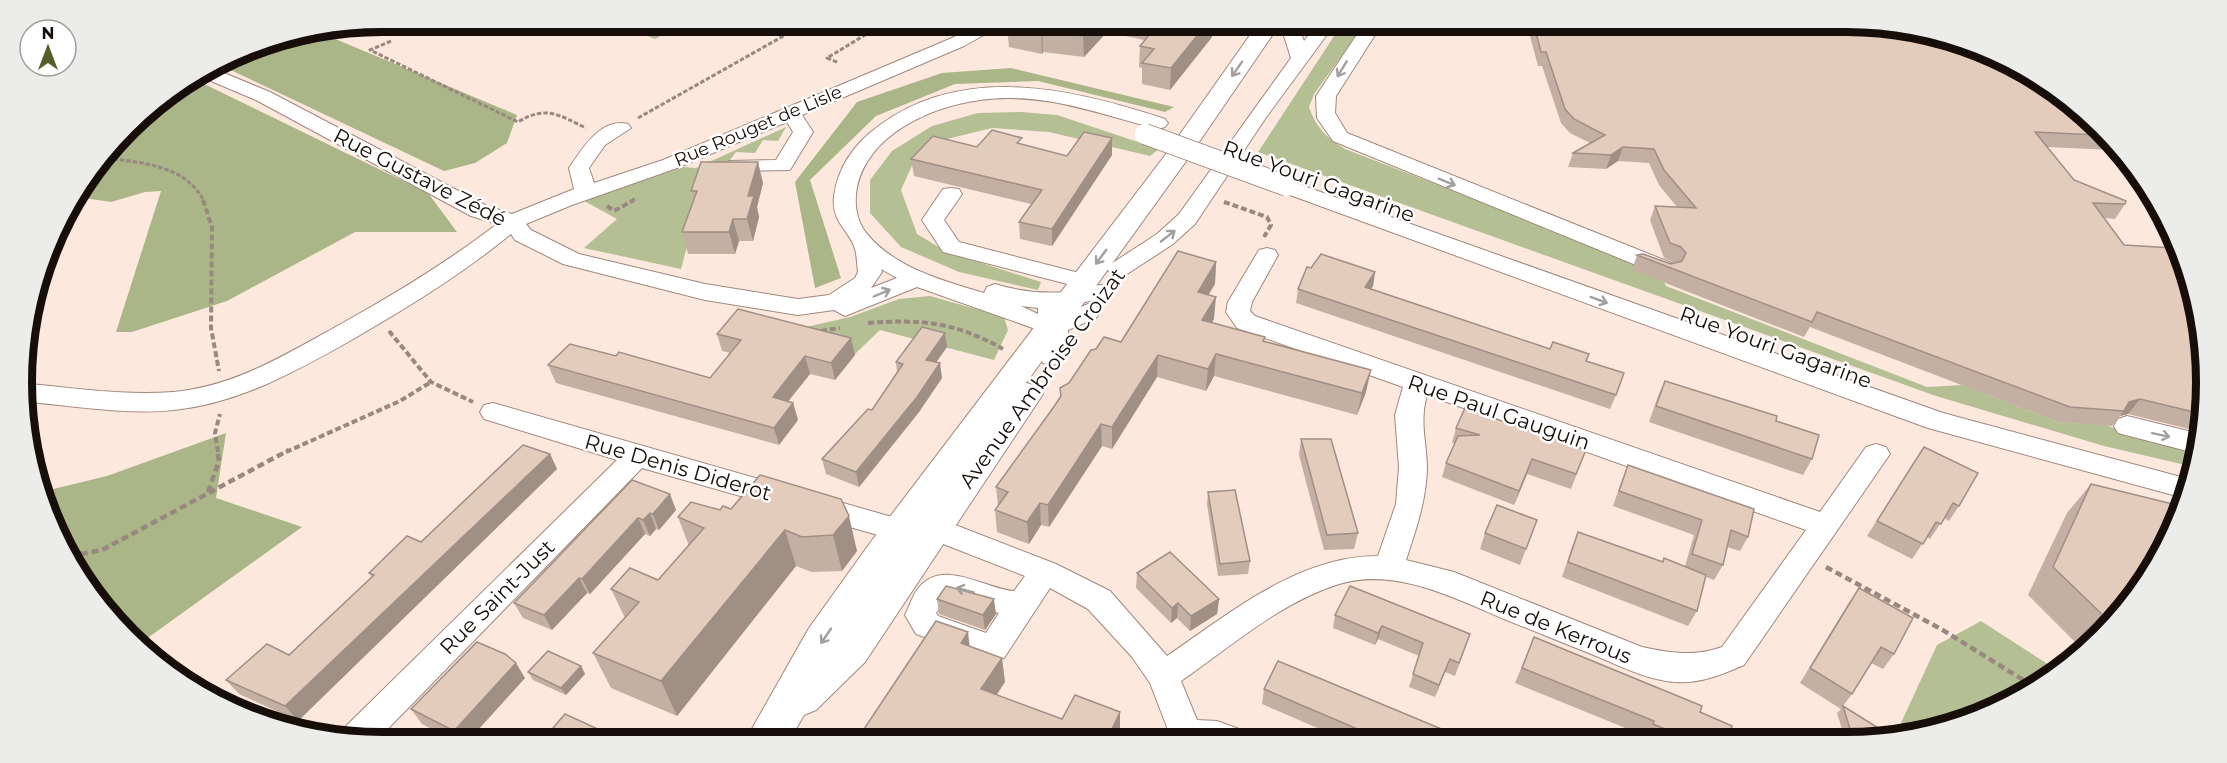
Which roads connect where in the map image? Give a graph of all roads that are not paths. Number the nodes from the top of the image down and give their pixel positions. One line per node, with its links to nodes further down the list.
1 (979, 32): 9 (street, Rue Rouget de Lisle)
2 (1263, 32): 21 (main road, Avenue Ambroise Croizat, one-way to 21)
3 (1283, 32): 21 (main road, Avenue Ambroise Croizat)
4 (1295, 32): 7 (street)
5 (1320, 32): 7 (street)
6 (1368, 32): 18 (street, one-way to 18)
7 (1300, 58): 21 (street, one-way to 7)
8 (213, 75): 15 (street, Rue Gustave Zédé)
9 (791, 113): 12 (street); 13 (street, Rue Rouget de Lisle)
10 (1151, 128): 17 (street); 19 (street); 29 (street, Rue Youri Gagarine, bridge)
11 (614, 132): 13 (street)
12 (736, 165)
13 (586, 193): 15 (street, Rue Rouget de Lisle)
14 (951, 194): 21 (street)
15 (513, 222): 20 (street, Rue Gustave Zédé); 23 (street, Rue Rouget de Lisle)
16 (1267, 255): 22 (street, Rue Paul Gauguin)
17 (880, 267): 19 (street); 20 (street)
18 (1666, 269)
19 (915, 270): 20 (street, one-way to 19); 21 (street)
20 (705, 292)
21 (1063, 317): 31 (main road, Avenue Ambroise Croizat); 31 (main road, Avenue Ambroise Croizat)
22 (1417, 383): 30 (street, Rue Paul Gauguin); 32 (street)
23 (32, 393)
24 (493, 412): 28 (street, Rue Denis Diderot)
25 (2127, 426): 26 (street, one-way to 26)
26 (2190, 442)
27 (1876, 454): 30 (street, Rue de Kerrous)
28 (637, 456): 31 (street, Rue Denis Diderot); 38 (street, Rue Saint-Just)
29 (2179, 487)
30 (1825, 525): 32 (street, Rue de Kerrous)
31 (917, 530): 33 (street, Rue Denis Diderot); 34 (main road, Avenue Ambroise Croizat); 36 (main road, Avenue Ambroise Croizat)
32 (1389, 567): 37 (street, Rue de Kerrous)
33 (1046, 572): 35 (street); 37 (street, Rue Denis Diderot)
34 (857, 602): 36 (street); 39 (main road, Avenue Ambroise Croizat, one-way to 39)
35 (1021, 604)
36 (851, 650): 39 (main road, Avenue Ambroise Croizat)
37 (1163, 676): 40 (street, Rue Denis Diderot)
38 (364, 731)
39 (772, 732)
40 (1185, 732)

